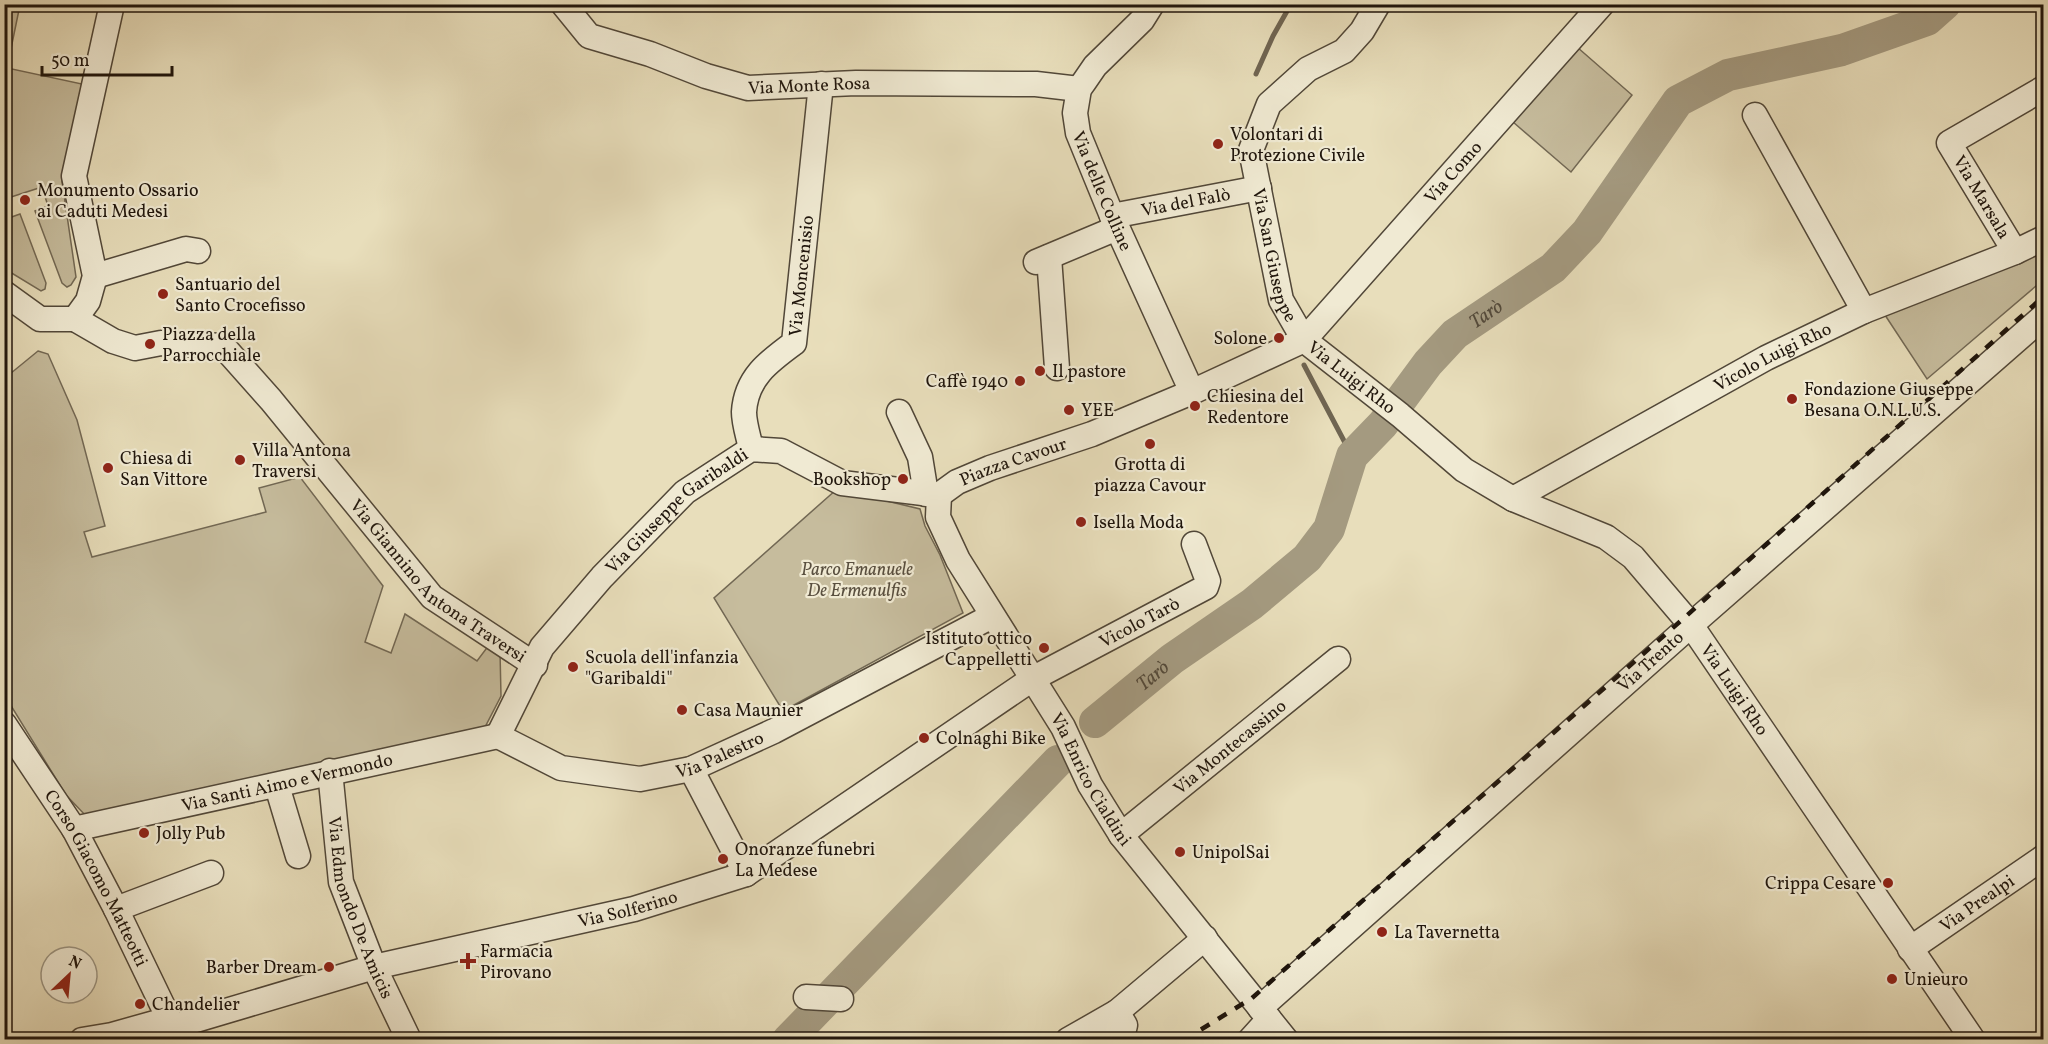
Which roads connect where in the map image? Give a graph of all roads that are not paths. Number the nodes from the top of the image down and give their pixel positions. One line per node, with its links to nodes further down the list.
1 (112, 4): 15 (street)
2 (563, 4): 6 (street, Via Monte Rosa)
3 (1152, 4): 8 (street, Via delle Colline)
4 (1378, 4): 10 (street, Via San Giuseppe)
5 (1602, 4): 20 (street, Via Como)
6 (821, 84): 8 (street, Via Monte Rosa); 24 (street, Via Moncenisio)
7 (2043, 88): 14 (street, Via Marsala)
8 (1079, 89): 11 (street, Via delle Colline)
9 (1755, 116): 17 (street)
10 (1259, 188): 11 (street, Via del Falò); 20 (street, Via San Giuseppe)
11 (1115, 222): 21 (street, Via del Falò); 22 (street, Via delle Colline)
12 (2043, 238): 14 (street, Vicolo Luigi Rho)
13 (198, 251): 15 (street)
14 (2015, 252): 17 (street, Vicolo Luigi Rho)
15 (94, 276): 19 (street)
16 (4, 293): 19 (street)
17 (1864, 311): 25 (street, Vicolo Luigi Rho)
18 (2043, 316): 31 (street, Via Trento)
19 (75, 320): 33 (street, Via Giannino Antona Traversi)
20 (1304, 340): 22 (street, Piazza Cavour); 27 (street, Via Luigi Rho)
21 (1056, 368)
22 (1192, 392): 26 (street, Piazza Cavour)
23 (898, 412): 26 (street, Via Enrico Cialdini)
24 (751, 449): 26 (street, Via Giuseppe Garibaldi); 33 (street, Via Giuseppe Garibaldi)
25 (1545, 482): 27 (street, Vicolo Luigi Rho); 28 (street)
26 (933, 494): 30 (street, Via Enrico Cialdini)
27 (1513, 499): 28 (street, Via Luigi Rho)
28 (1572, 523): 31 (street, Via Luigi Rho)
29 (1194, 544): 34 (street, Vicolo Tarò)
30 (992, 616): 34 (street, Via Enrico Cialdini); 37 (street, Via Palestro)
31 (1690, 625): 48 (street, Via Luigi Rho); 52 (street, Via Trento)
32 (1338, 659): 41 (street, Via Montecassino)
33 (534, 665): 36 (street, Via Giuseppe Garibaldi)
34 (1032, 679): 41 (street, Via Enrico Cialdini); 45 (street, Via Solferino)
35 (4, 724): 40 (street, Corso Giacomo Matteotti)
36 (498, 736): 37 (street, Via Palestro); 38 (street, Via Santi Aimo e Vermondo)
37 (691, 769): 45 (street)
38 (330, 771): 39 (street, Via Santi Aimo e Vermondo); 49 (street, Via Edmondo De Amicis)
39 (277, 786): 40 (street, Via Santi Aimo e Vermondo); 42 (street)
40 (74, 829): 46 (street, Corso Giacomo Matteotti)
41 (1121, 835): 47 (street, Via Enrico Cialdini)
42 (298, 856)
43 (2043, 857): 48 (street, Via Prealpi)
44 (211, 873): 46 (street)
45 (746, 874): 49 (street, Via Solferino)
46 (116, 909): 54 (street, Corso Giacomo Matteotti)
47 (1205, 938): 52 (street, Via Enrico Cialdini); 53 (street)
48 (1910, 949): 60 (street, Via Luigi Rho)
49 (374, 967): 54 (street, Via Solferino); 56 (street, Via Edmondo De Amicis)
50 (806, 997): 51 (street)
51 (841, 999)
52 (1265, 1014): 58 (street, Via Trento); 59 (street, Via Enrico Cialdini)
53 (1118, 1026): 57 (street)
54 (173, 1028): 55 (street, Via Solferino)
55 (82, 1040)
56 (409, 1040)
57 (1068, 1040)
58 (1250, 1040)
59 (1286, 1040)
60 (1973, 1040)

